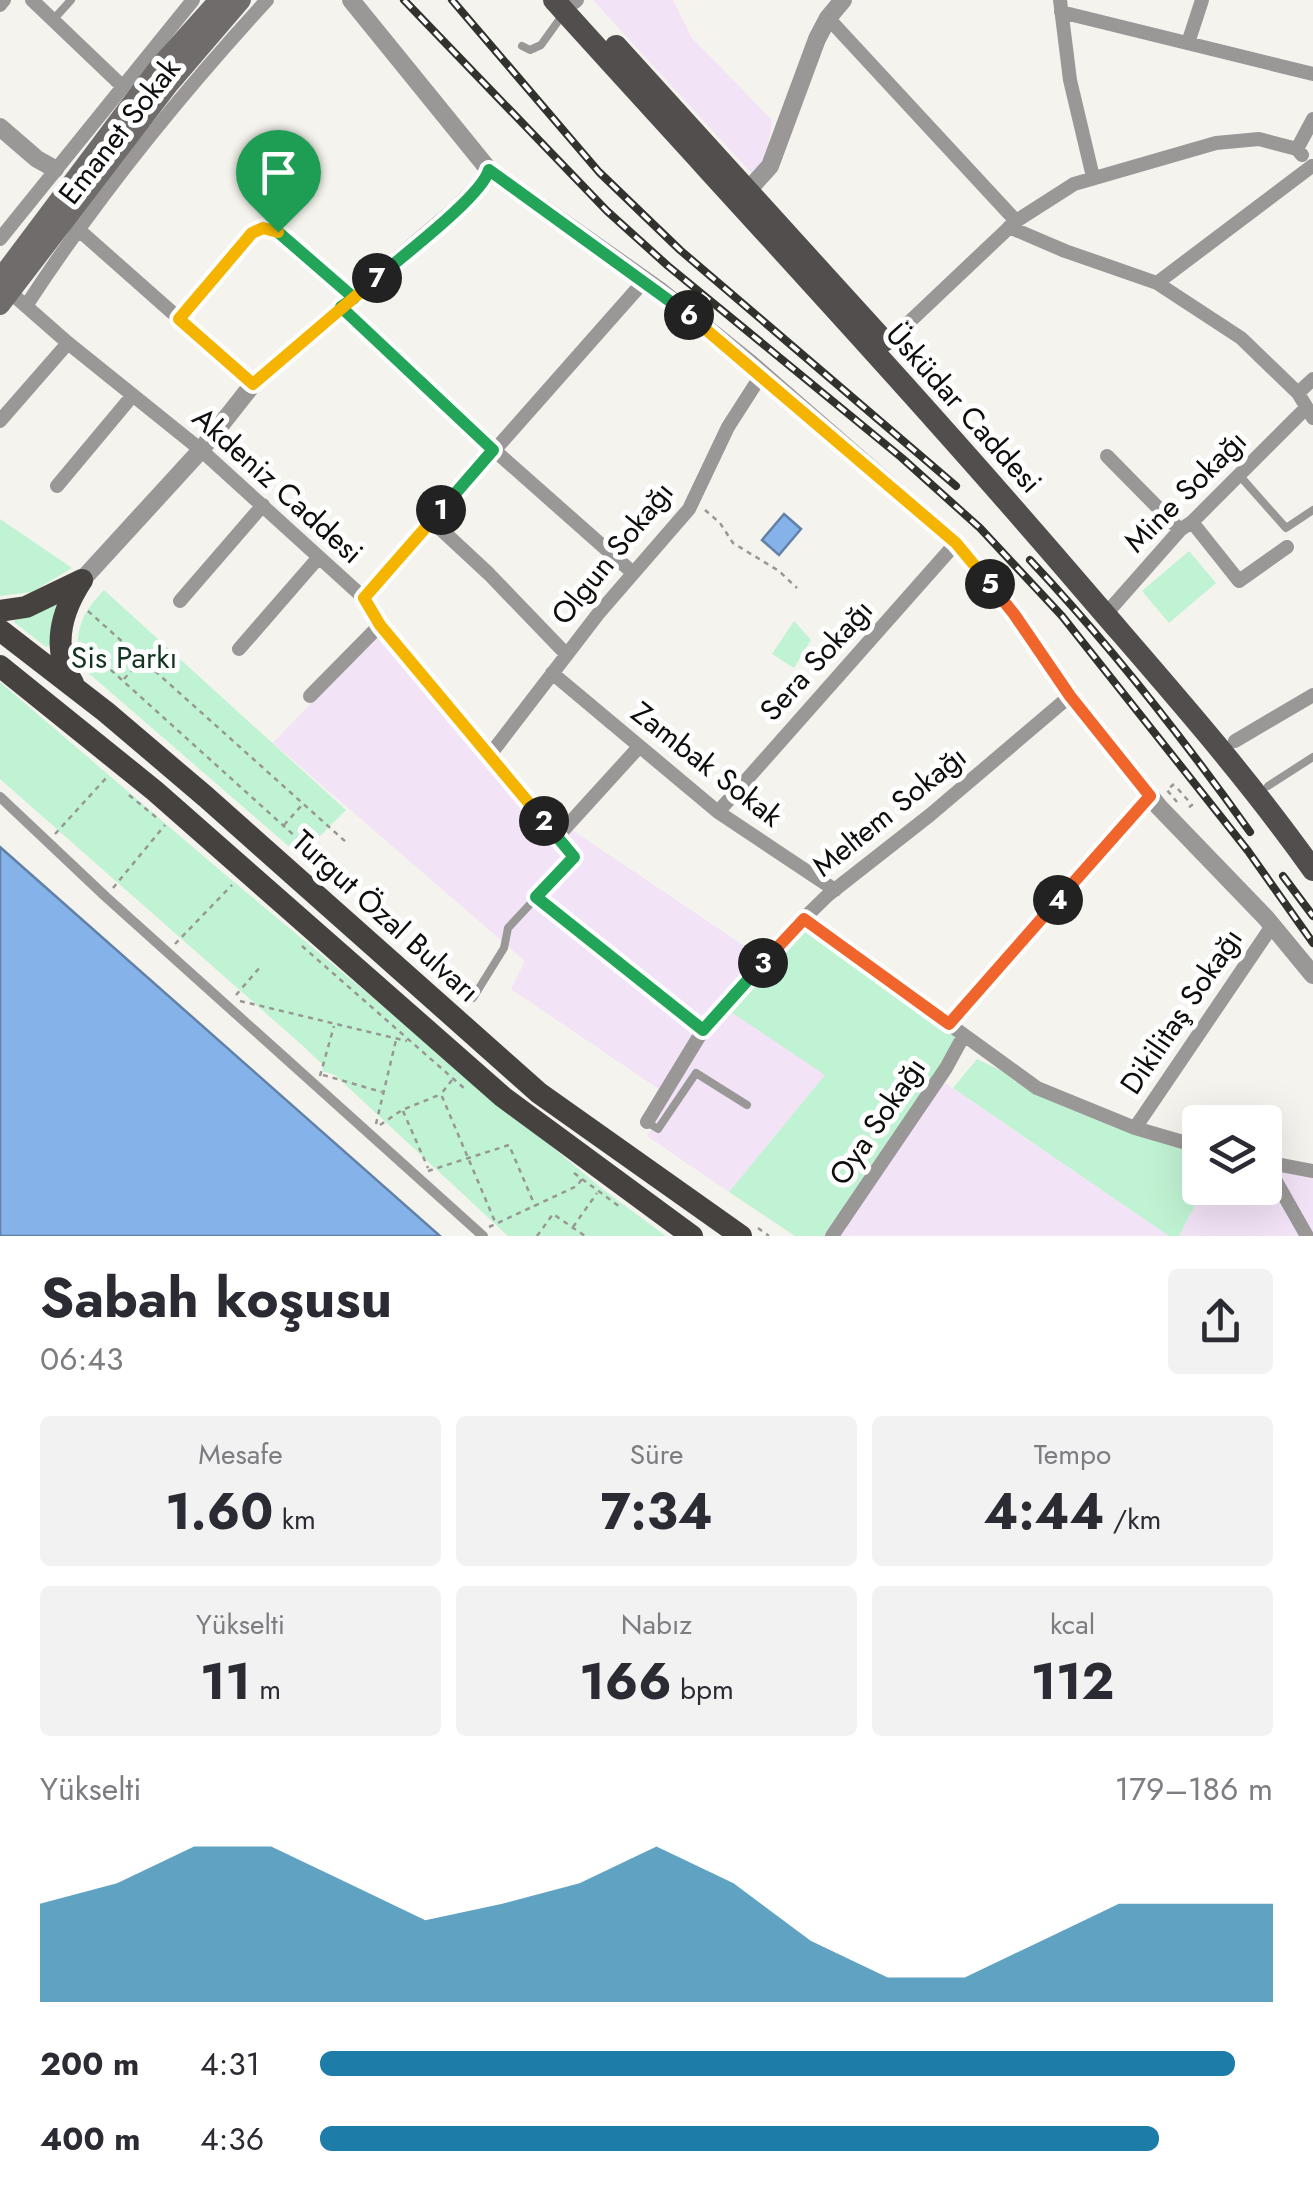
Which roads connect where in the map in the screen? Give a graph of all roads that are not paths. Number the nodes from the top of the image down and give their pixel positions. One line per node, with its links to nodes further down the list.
1 (32, 0): 13 (street)
2 (71, 0): 13 (lane)
3 (193, 0): 17 (street)
4 (219, 0): 25 (main road)
5 (240, 0): 25 (main road)
6 (267, 0): 27 (street, Emanet Sokak)
7 (351, 0): 23 (street)
8 (843, 0): 12 (street)
9 (1202, 0): 14 (street)
10 (569, 3): 15 (lane); 26 (main road, Üsküdar Caddesi)
11 (1060, 6): 14 (street); 24 (street)
12 (828, 18): 26 (street); 28 (street)
13 (53, 20): 17 (street)
14 (1188, 43): 16 (street)
15 (522, 46)
16 (1313, 74)
17 (121, 85): 22 (street)
18 (1313, 118): 20 (street)
19 (0, 127): 22 (street)
20 (1296, 149): 21 (street); 24 (street)
21 (1312, 167): 31 (street)
22 (55, 169): 29 (street)
23 (489, 170): 30 (street); 33 (street)
24 (1093, 178): 28 (street)
25 (78, 190): 27 (main road); 32 (main road)
26 (742, 196): 36 (main road, Üsküdar Caddesi)
27 (72, 224): 32 (main road); 34 (street)
28 (1012, 224): 31 (street); 36 (street)
29 (0, 238)
30 (645, 280): 37 (street); 45 (street)
31 (1157, 283): 40 (street)
32 (9, 296): 35 (street, Akdeniz Caddesi)
33 (348, 302): 34 (lane); 39 (street); 45 (street)
34 (179, 319): 39 (street)
35 (68, 344): 41 (street, Akdeniz Caddesi); 43 (street)
36 (881, 349): 60 (main road, Üsküdar Caddesi)
37 (762, 374): 53 (street); 56 (street, Olgun Sokağı)
38 (1313, 380): 40 (street)
39 (253, 384): 44 (street)
40 (1298, 393): 42 (street)
41 (133, 395): 44 (street, Akdeniz Caddesi); 48 (street)
42 (1310, 413): 47 (street, Mine Sokağı)
43 (0, 421)
44 (201, 450): 49 (street, Akdeniz Caddesi); 57 (street)
45 (493, 450): 51 (street); 56 (street)
46 (1107, 456): 52 (street)
47 (1239, 475): 50 (lane); 52 (street, Mine Sokağı)
48 (57, 486)
49 (263, 505): 55 (street, Akdeniz Caddesi); 59 (street)
50 (1313, 510)
51 (432, 521): 58 (street); 65 (street)
52 (1186, 526): 54 (street); 60 (street, Mine Sokağı)
53 (956, 543): 71 (street); 79 (street, Sera Sokağı)
54 (1287, 547)
55 (319, 557): 58 (street, Akdeniz Caddesi); 64 (street)
56 (632, 572): 65 (street, Olgun Sokağı)
57 (82, 580): 61 (highway); 68 (highway)
58 (364, 598): 62 (street, Akdeniz Caddesi)
59 (180, 601)
60 (1109, 609): 72 (main road, Üsküdar Caddesi); 82 (main road, Üsküdar Caddesi)
61 (0, 611)
62 (380, 625): 70 (street); 74 (street, Akdeniz Caddesi)
63 (0, 630): 68 (highway, Turgut Özal Bulvarı)
64 (239, 649)
65 (566, 654): 67 (street, Olgun Sokağı)
66 (0, 666): 101 (highway, Turgut Özal Bulvarı)
67 (552, 673): 73 (street, Zambak Sokak); 74 (street, Olgun Sokağı)
68 (77, 688): 99 (highway, Turgut Özal Bulvarı)
69 (1313, 695): 72 (street)
70 (310, 696)
71 (1070, 696): 77 (street); 83 (street, Meltem Sokağı)
72 (1234, 740): 76 (main road, Üsküdar Caddesi)
73 (638, 748): 79 (street, Zambak Sokak); 80 (street)
74 (490, 756): 80 (street, Akdeniz Caddesi)
75 (1313, 757): 76 (lane)
76 (1268, 786): 81 (main road, Üsküdar Caddesi)
77 (1150, 796): 86 (street); 89 (street)
78 (0, 797): 100 (street)
79 (718, 812): 83 (street, Zambak Sokak)
80 (557, 837): 84 (lane)
81 (1313, 846)
82 (1313, 870)
83 (835, 890): 85 (street, Meltem Sokağı)
84 (536, 897): 88 (lane); 90 (street)
85 (804, 919): 89 (street); 90 (street, Meltem Sokağı)
86 (1272, 926): 87 (street); 94 (street, Dikilitaş Sokağı)
87 (1313, 976)
88 (473, 998)
89 (949, 1024): 91 (street)
90 (703, 1030): 93 (street, Meltem Sokağı)
91 (964, 1035): 94 (street); 102 (street, Oya Sokağı)
92 (747, 1105): 93 (lane)
93 (647, 1122)
94 (1135, 1128): 95 (street)
95 (1182, 1142)
96 (1282, 1165): 97 (street)
97 (1313, 1171)
98 (1282, 1192): 103 (street)
99 (747, 1230)
100 (480, 1234)
101 (692, 1236)
102 (832, 1236)
103 (1307, 1236)

